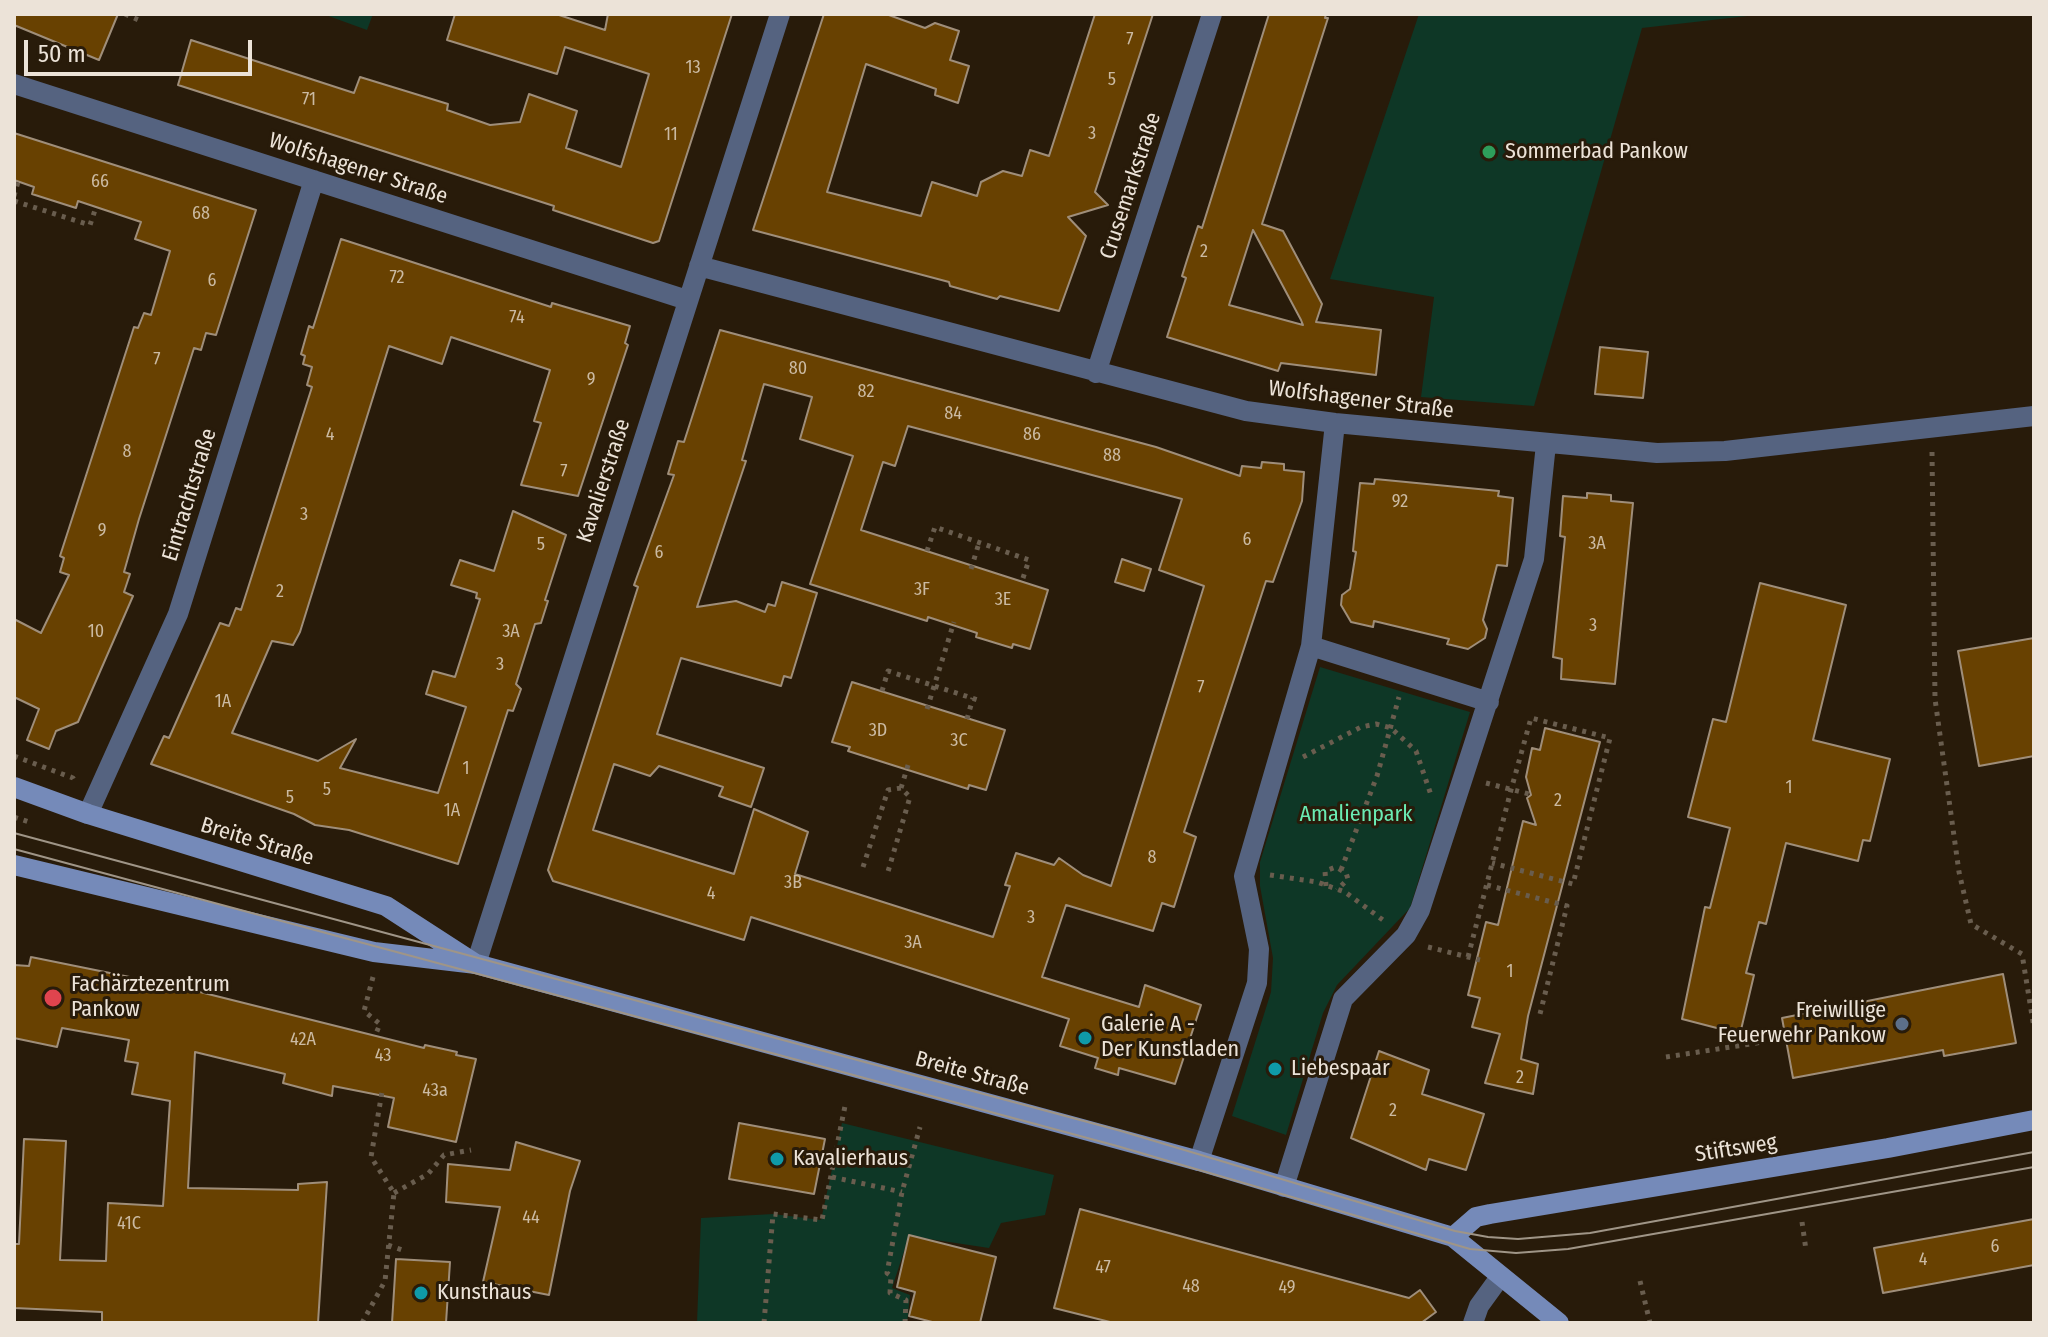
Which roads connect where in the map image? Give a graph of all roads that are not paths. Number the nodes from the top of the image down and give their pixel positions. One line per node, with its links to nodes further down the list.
1 (780, 14): 5 (street, Kavalierstraße)
2 (1212, 14): 7 (street, Crusemarkstraße)
3 (14, 84): 4 (street, Wolfshagener Straße)
4 (314, 180): 6 (street, Wolfshagener Straße); 14 (street, Eintrachtstraße)
5 (699, 266): 6 (street, Kavalierstraße); 7 (street, Wolfshagener Straße)
6 (687, 300): 16 (street, Kavalierstraße)
7 (1096, 373): 9 (street, Wolfshagener Straße)
8 (2034, 416): 10 (street, Wolfshagener Straße)
9 (1335, 423): 10 (street, Wolfshagener Straße); 11 (street)
10 (1546, 444): 12 (street)
11 (1311, 646): 12 (street); 18 (street)
12 (1489, 702): 19 (street)
13 (14, 787): 14 (main road, Breite Straße)
14 (88, 814): 16 (main road, Breite Straße)
15 (14, 865): 16 (main road, Breite Straße)
16 (476, 964): 18 (main road, Breite Straße)
17 (2034, 1120): 20 (main road, Stiftsweg)
18 (1199, 1161): 19 (main road, Breite Straße)
19 (1284, 1187): 20 (main road, Breite Straße)
20 (1453, 1237): 21 (main road)
21 (1500, 1277): 22 (street); 23 (main road)
22 (1473, 1323)
23 (1559, 1323)

